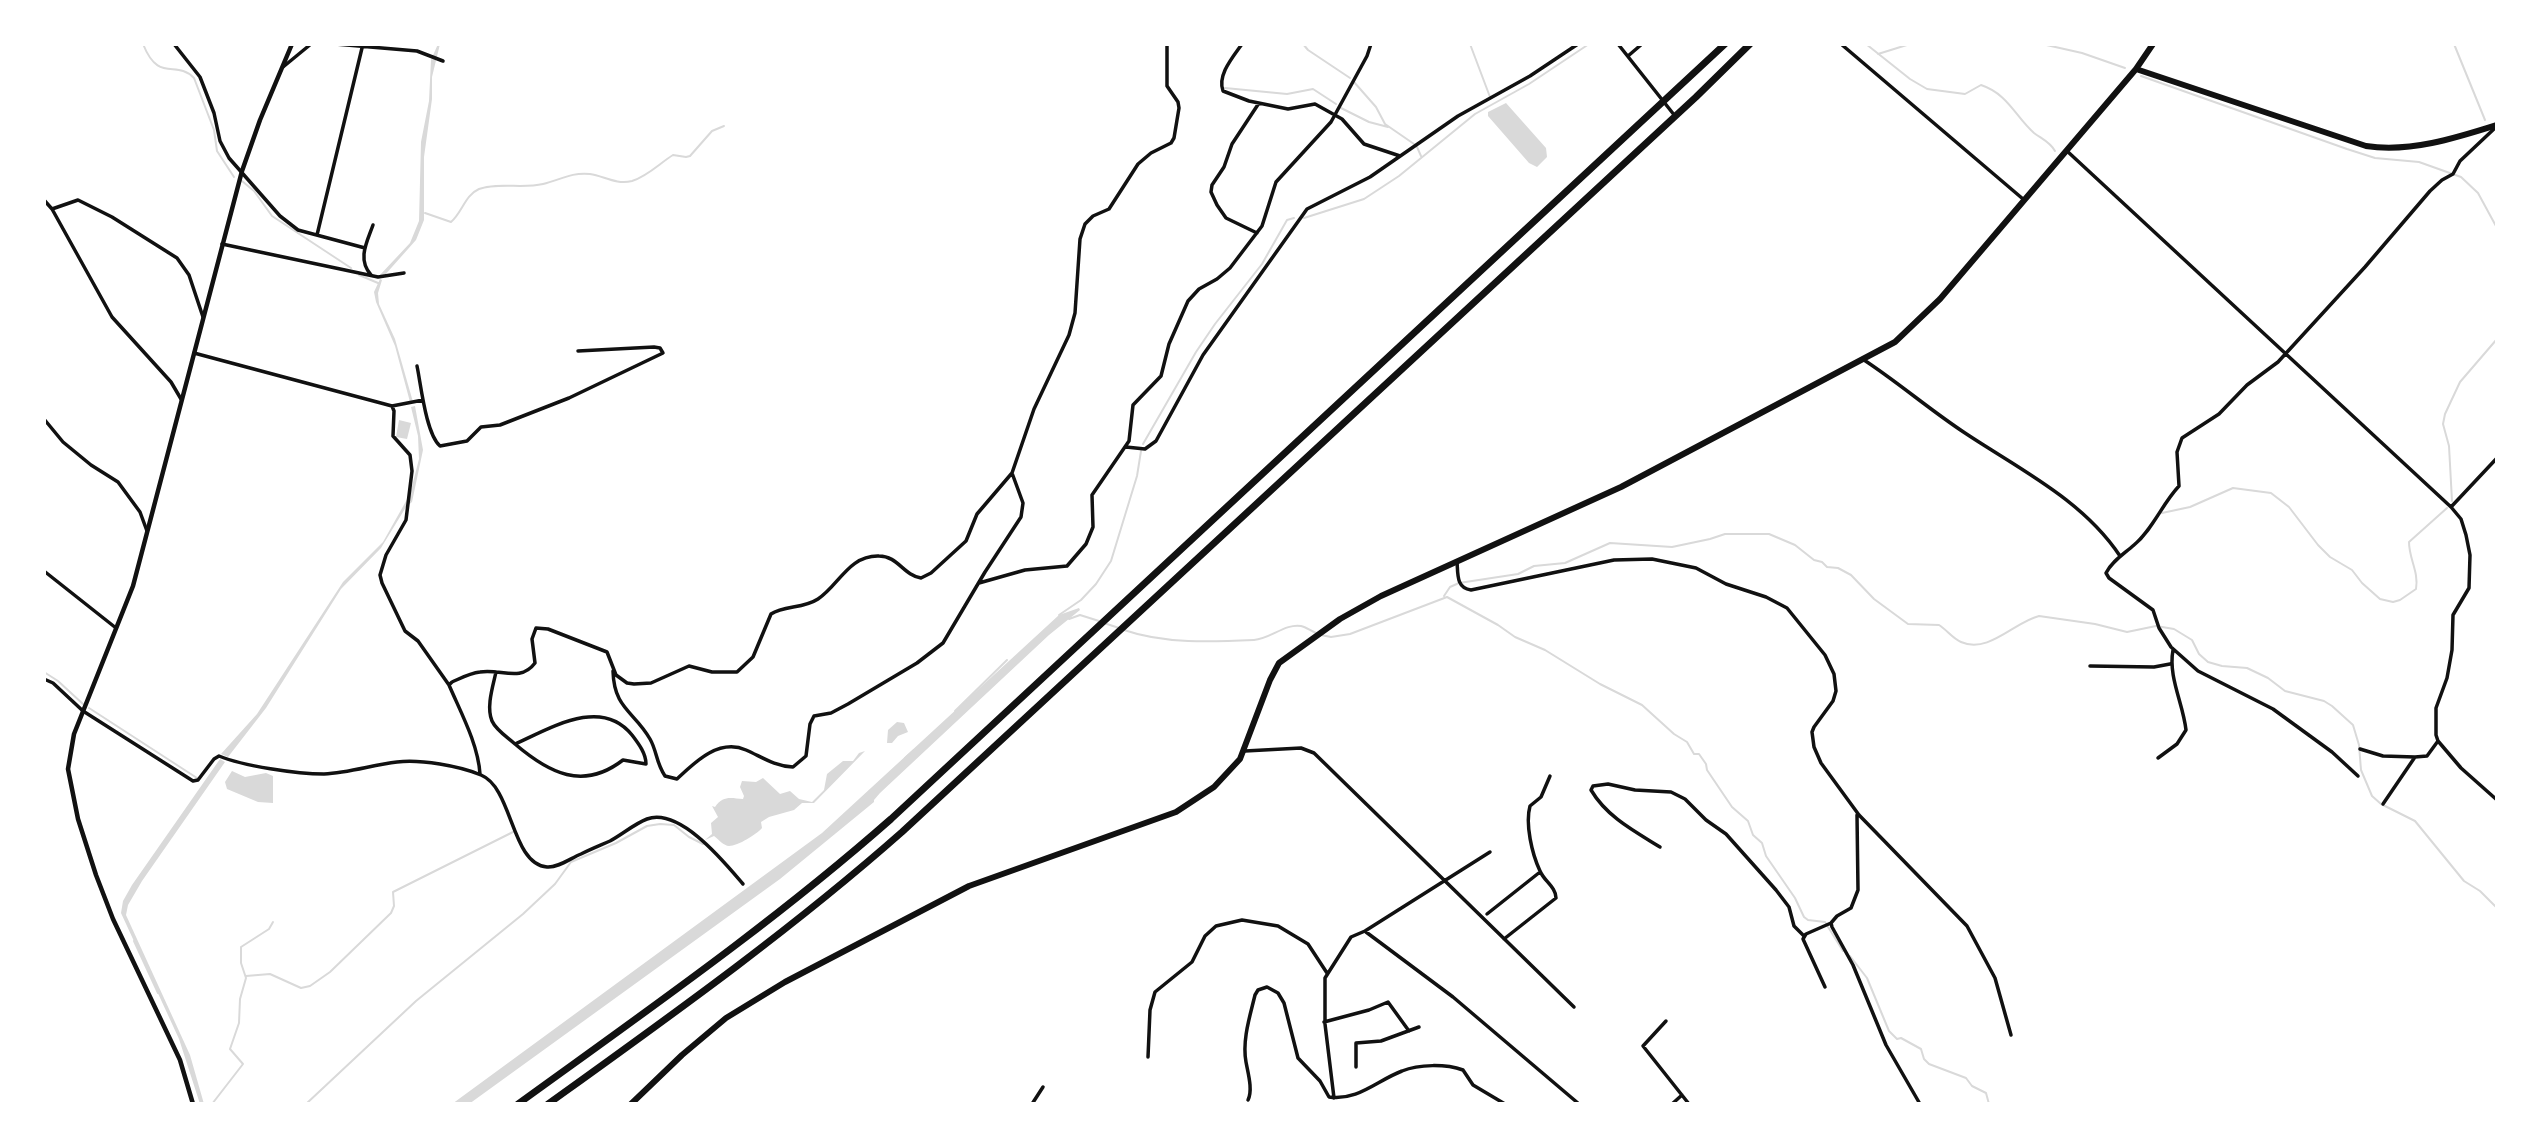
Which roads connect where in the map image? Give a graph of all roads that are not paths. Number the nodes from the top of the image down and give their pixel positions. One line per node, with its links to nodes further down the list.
1 (174, 44): 27 (street)
2 (292, 44): 18 (street)
3 (311, 44): 18 (street)
4 (335, 44): 15 (street)
5 (1167, 44): 50 (street)
6 (1242, 44): 21 (street)
7 (1371, 44): 22 (street)
8 (1578, 44): 26 (street)
9 (1618, 44): 16 (street)
10 (1642, 44): 16 (street)
11 (1725, 44): 20 (highway)
12 (1750, 44): 23 (highway)
13 (1841, 44): 29 (street)
14 (2153, 44): 19 (main road)
15 (362, 48): 17 (street); 33 (street)
16 (1628, 56): 20 (street)
17 (443, 61)
18 (282, 68): 27 (street)
19 (2137, 68): 24 (main road); 25 (main road)
20 (1665, 102): 23 (street); 103 (highway)
21 (1259, 103): 22 (street); 32 (street)
22 (1335, 115): 26 (street); 32 (street)
23 (1675, 117): 104 (highway)
24 (2497, 125): 40 (street)
25 (2067, 151): 29 (main road); 40 (street)
26 (1400, 156): 48 (street)
27 (242, 171): 33 (street); 34 (street)
28 (44, 200): 30 (street)
29 (2025, 200): 42 (main road)
30 (52, 209): 38 (street); 44 (street)
31 (373, 225): 35 (street)
32 (1257, 233): 48 (street)
33 (317, 235): 35 (street)
34 (222, 244): 37 (street); 38 (street)
35 (365, 248): 37 (street)
36 (404, 273): 37 (street)
37 (372, 276)
38 (203, 317): 41 (street)
39 (578, 351): 45 (street)
40 (2285, 352): 51 (street); 53 (street)
41 (194, 353): 44 (street); 46 (street)
42 (1864, 360): 53 (street); 54 (main road)
43 (417, 366): 45 (street)
44 (181, 399): 52 (street)
45 (421, 401): 46 (street)
46 (392, 406): 64 (street)
47 (44, 419): 52 (street)
48 (1126, 447): 56 (street)
49 (2497, 458): 51 (street)
50 (1012, 473): 56 (street); 61 (street)
51 (2451, 507): 66 (street)
52 (147, 532): 57 (street)
53 (2120, 556): 58 (street)
54 (1457, 561): 69 (main road); 77 (street)
55 (44, 571): 57 (street)
56 (979, 583): 61 (street)
57 (117, 628): 65 (street)
58 (2173, 650): 59 (street); 74 (street)
59 (2170, 664): 60 (street); 71 (street)
60 (2090, 666)
61 (612, 669): 62 (street)
62 (496, 672): 64 (street); 67 (street)
63 (44, 679): 65 (street)
64 (449, 685): 72 (street)
65 (83, 711): 72 (street); 102 (street)
66 (2438, 741): 70 (street); 75 (street)
67 (515, 744): 67 (street)
68 (2360, 749): 70 (street)
69 (1245, 751): 81 (street); 105 (main road)
70 (2415, 757): 76 (street)
71 (2158, 758)
72 (480, 774): 82 (street)
73 (1550, 776): 80 (street)
74 (2358, 776)
75 (2497, 800)
76 (2383, 804)
77 (1857, 813): 84 (street); 95 (street)
78 (1660, 847): 86 (street)
79 (1490, 852): 81 (street)
80 (1540, 872): 83 (street); 87 (street)
81 (1446, 882): 85 (street); 87 (street)
82 (744, 884)
83 (1487, 914)
84 (1831, 923): 86 (street); 111 (street)
85 (1365, 931): 88 (street); 108 (street)
86 (1804, 936): 89 (street)
87 (1504, 939): 90 (street)
88 (1327, 974): 92 (street); 96 (street)
89 (1825, 987)
90 (1574, 1007)
91 (1666, 1021): 99 (street)
92 (1324, 1022): 94 (street); 100 (street)
93 (1419, 1027): 94 (street)
94 (1409, 1031): 97 (street)
95 (2011, 1035)
96 (1148, 1057)
97 (1356, 1067)
98 (1043, 1087): 106 (street)
99 (1682, 1095): 109 (street); 110 (street)
100 (1334, 1098): 101 (street); 107 (street)
101 (1248, 1100)
102 (193, 1104)
103 (518, 1104)
104 (548, 1104)
105 (631, 1104)
106 (1032, 1104)
107 (1505, 1104)
108 (1579, 1104)
109 (1672, 1104)
110 (1689, 1104)
111 (1920, 1104)

